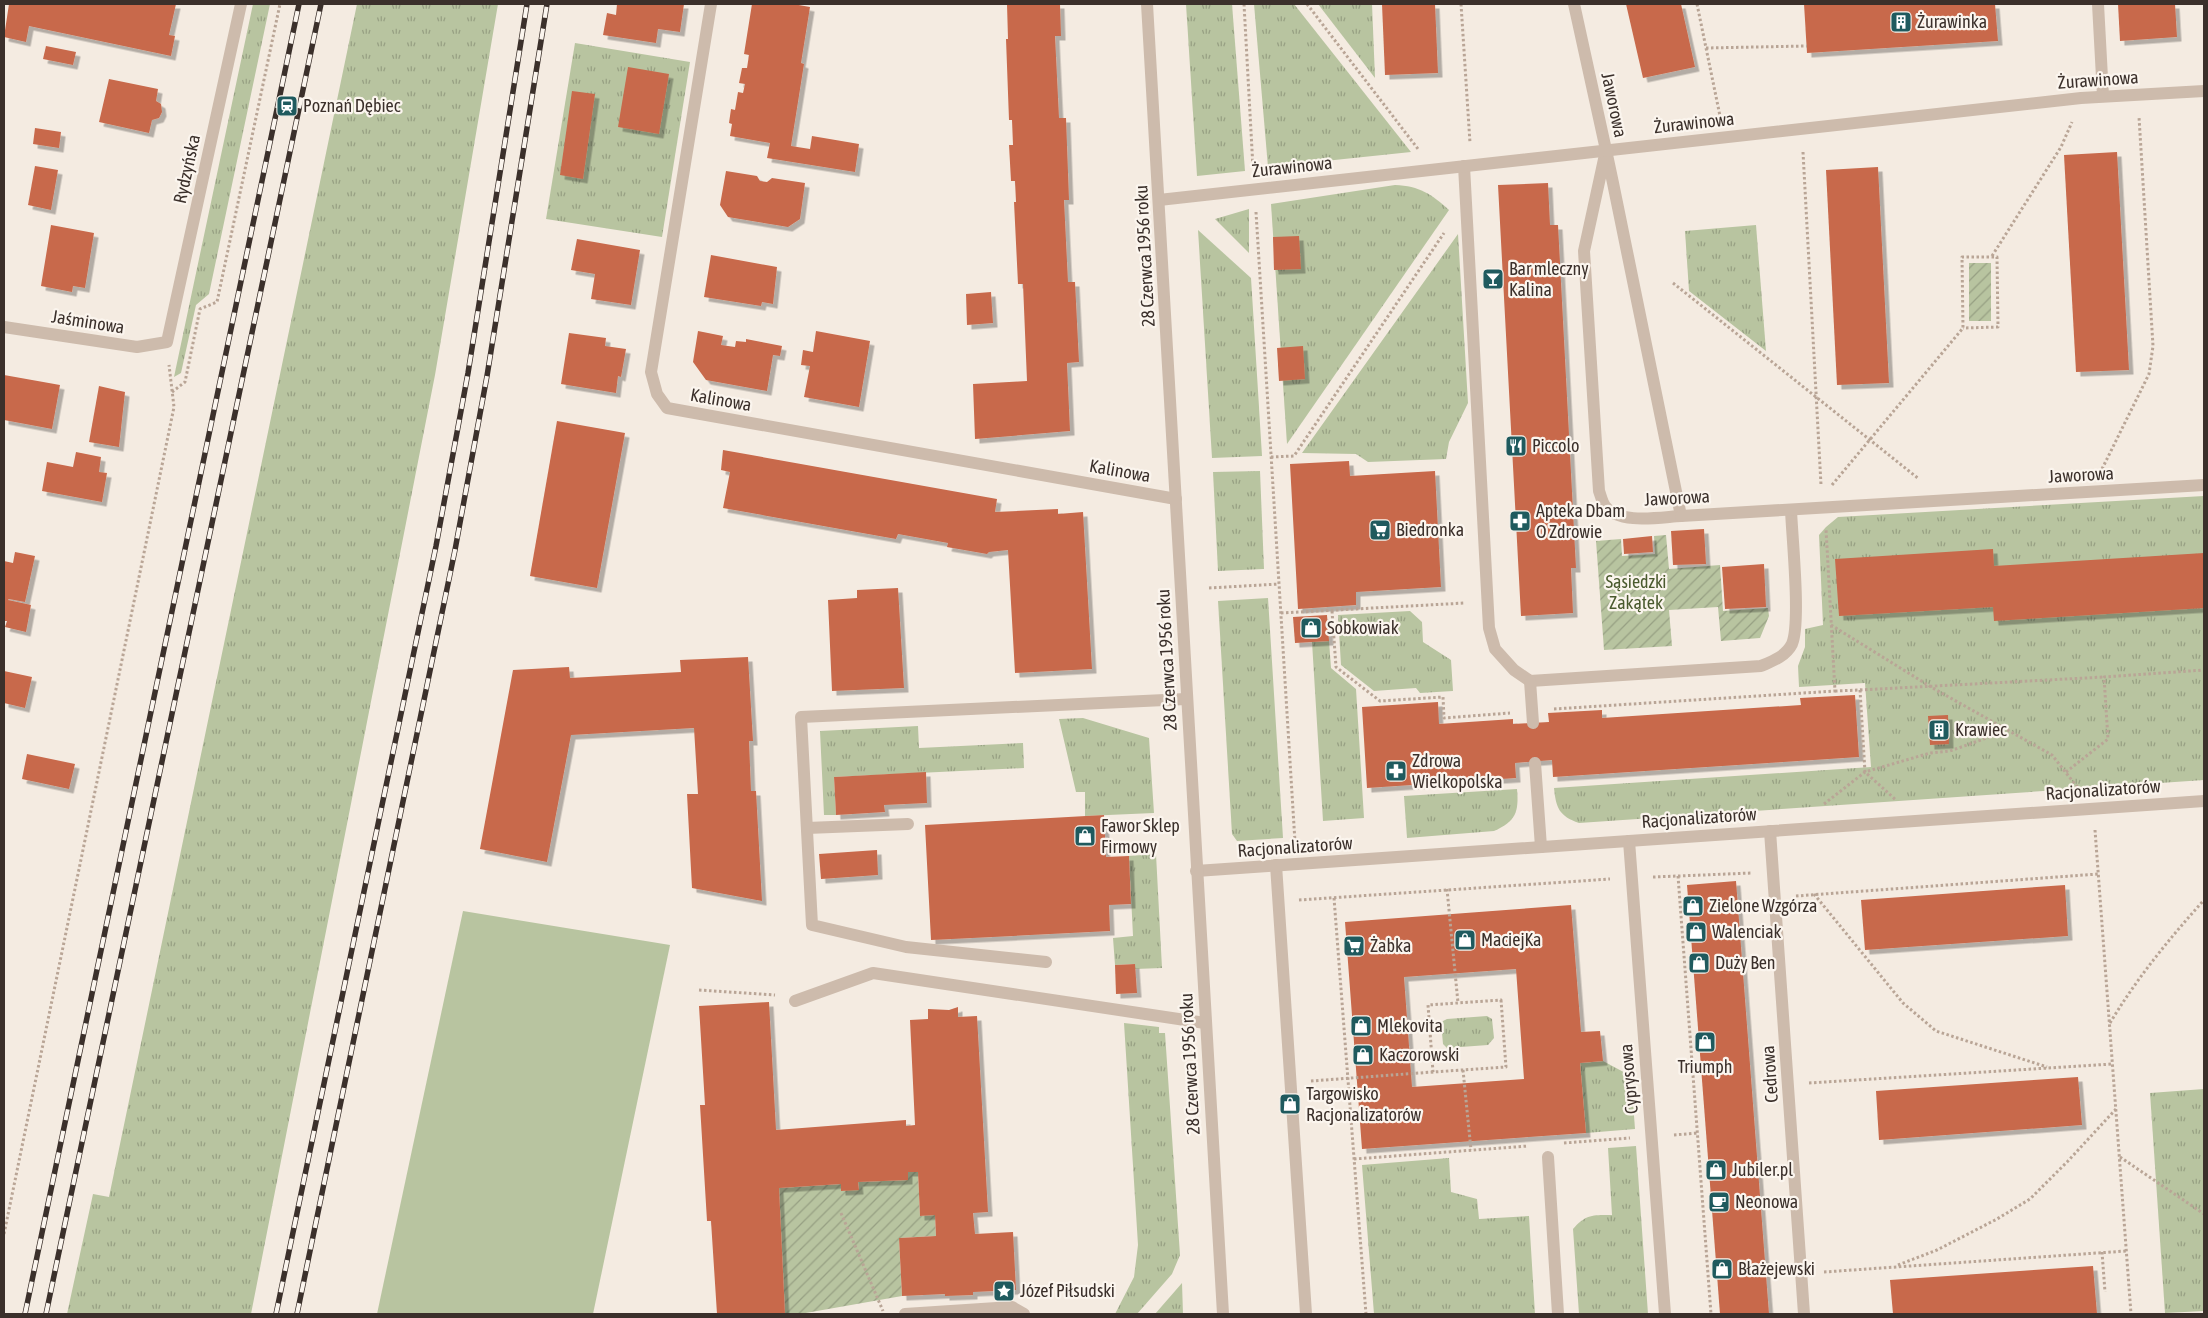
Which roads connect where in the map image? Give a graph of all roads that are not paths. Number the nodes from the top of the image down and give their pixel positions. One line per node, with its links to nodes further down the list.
1 (241, 4): 12 (street, Rydzyńska)
2 (711, 4): 14 (street, Kalinowa)
3 (1147, 4): 10 (street, 28 Czerwca 1956 roku)
4 (1574, 4): 8 (street, Jaworowa)
5 (2098, 4): 7 (street)
6 (2204, 91): 7 (street, Żurawinowa)
7 (2103, 96): 8 (street, Żurawinowa)
8 (1606, 150): 9 (street, Żurawinowa); 16 (street); 16 (street, Jaworowa)
9 (1464, 166): 10 (street, Żurawinowa); 17 (street)
10 (1159, 200): 14 (street, 28 Czerwca 1956 roku)
11 (4, 326): 12 (street, Jaśminowa)
12 (167, 342)
13 (2204, 485): 15 (street, Jaworowa)
14 (1176, 499): 18 (street, 28 Czerwca 1956 roku)
15 (1791, 510): 16 (street, Jaworowa); 17 (street)
16 (1681, 516)
17 (1530, 681): 19 (street)
18 (1186, 699): 23 (street); 28 (street, 28 Czerwca 1956 roku)
19 (1532, 723)
20 (1535, 763): 26 (street)
21 (2204, 801): 24 (street, Racjonalizatorów)
22 (908, 824): 23 (street)
23 (807, 828): 29 (street)
24 (1770, 831): 25 (street, Racjonalizatorów); 39 (street, Cedrowa)
25 (1629, 841): 26 (street, Racjonalizatorów); 38 (street, Cyprysowa)
26 (1540, 847): 27 (street, Racjonalizatorów)
27 (1276, 866): 28 (street, Racjonalizatorów); 36 (street)
28 (1196, 871): 31 (street, 28 Czerwca 1956 roku)
29 (1046, 962)
30 (795, 1001): 31 (street)
31 (1205, 1023): 35 (street, 28 Czerwca 1956 roku)
32 (1548, 1157): 37 (street)
33 (905, 1314): 34 (street)
34 (1024, 1314)
35 (1223, 1314)
36 (1306, 1314)
37 (1558, 1314)
38 (1665, 1314)
39 (1804, 1314)

